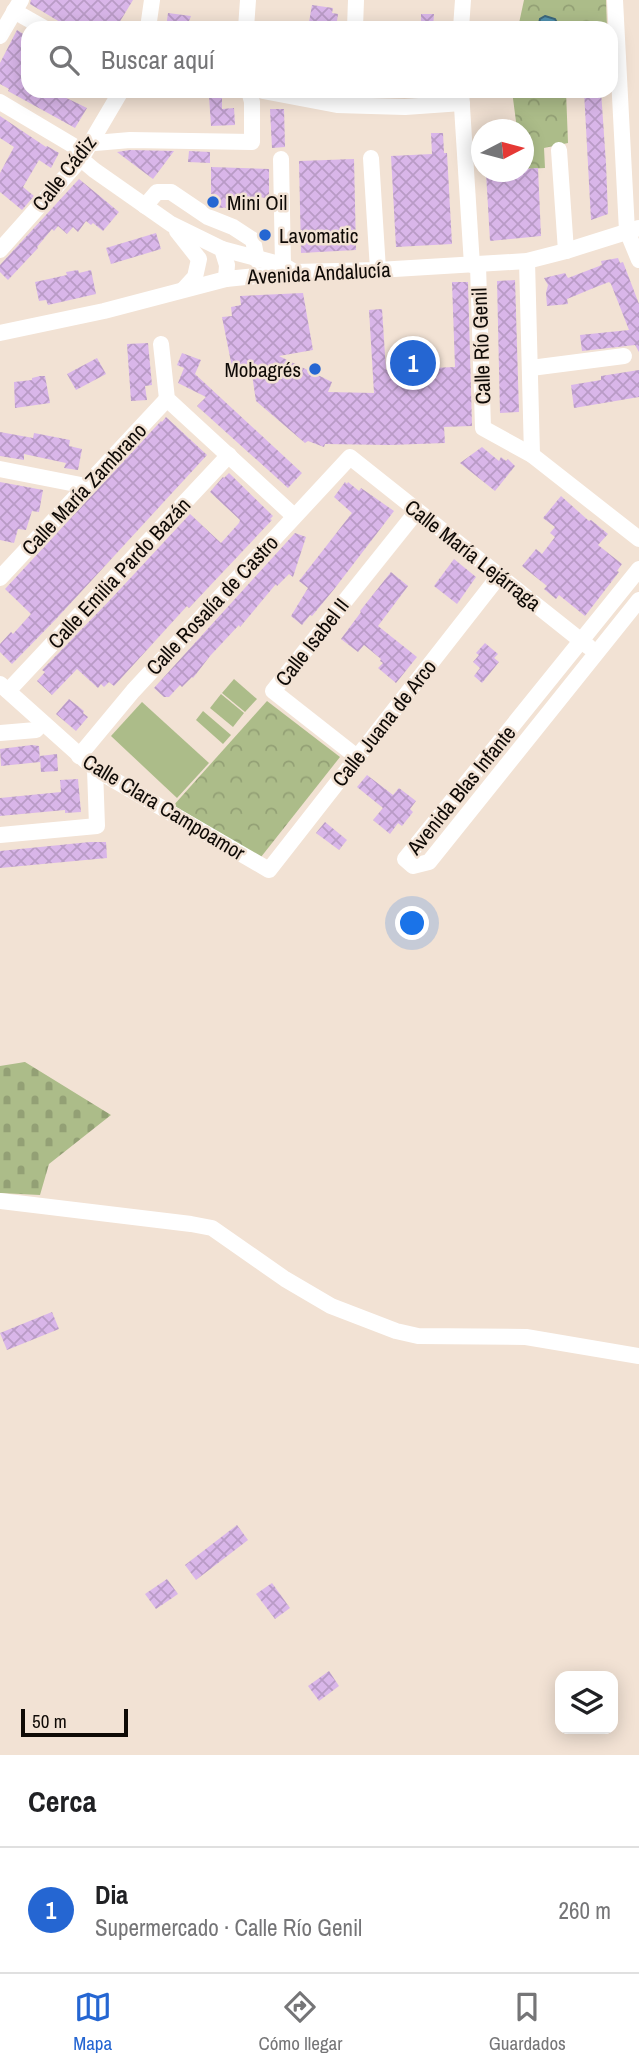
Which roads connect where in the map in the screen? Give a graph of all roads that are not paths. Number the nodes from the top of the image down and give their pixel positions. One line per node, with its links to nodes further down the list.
1 (152, 0): 8 (street)
2 (248, 0): 9 (street)
3 (356, 0): 10 (street)
4 (463, 0): 11 (street)
5 (615, 0): 12 (street)
6 (18, 5): 7 (street); 13 (street)
7 (36, 21)
8 (149, 21)
9 (246, 21)
10 (355, 21)
11 (462, 21)
12 (617, 21)
13 (0, 36)
14 (618, 38): 29 (street)
15 (117, 98): 22 (street, Calle Cádiz)
16 (251, 98): 22 (street)
17 (300, 98): 18 (street)
18 (356, 98): 19 (street)
19 (456, 98)
20 (462, 98): 37 (street, Calle Río Genil)
21 (0, 102): 22 (street)
22 (88, 148): 26 (street); 31 (street, Calle Cádiz)
23 (559, 150): 32 (street)
24 (371, 158): 39 (street)
25 (281, 159): 38 (street)
26 (145, 206): 27 (street); 28 (street)
27 (222, 222): 30 (street); 34 (street)
28 (171, 224): 30 (street); 33 (street)
29 (633, 229): 32 (street, Avenida Andalucía); 35 (street)
30 (216, 246): 34 (street); 40 (street)
31 (0, 250)
32 (566, 251): 36 (street, Avenida Andalucía)
33 (199, 259): 40 (street); 41 (street)
34 (257, 260): 38 (street)
35 (639, 260)
36 (527, 261): 37 (street, Avenida Andalucía); 45 (street)
37 (475, 265): 39 (street, Avenida Andalucía); 48 (street, Calle Río Genil)
38 (289, 269): 39 (street, Avenida Andalucía); 40 (street, Avenida Andalucía)
39 (378, 270)
40 (220, 281): 41 (street, Avenida Andalucía)
41 (184, 289): 42 (street, Avenida Andalucía)
42 (0, 333)
43 (161, 344): 46 (street)
44 (624, 356): 45 (street)
45 (531, 368): 48 (street)
46 (167, 399): 47 (street); 51 (street, Calle María Zambrano)
47 (229, 455): 53 (street); 61 (street, Calle Emilia Pardo Bazán)
48 (532, 455): 54 (street)
49 (350, 457): 52 (street, Calle María Lejárraga); 53 (street, Calle Rosalía de Castro)
50 (0, 469): 51 (street)
51 (86, 486): 57 (street, Calle María Zambrano)
52 (417, 511): 56 (street, Calle María Lejárraga); 65 (street, Calle Isabel II)
53 (294, 516): 64 (street, Calle Rosalía de Castro)
54 (639, 539)
55 (639, 569): 59 (street, Avenida Blas Infante)
56 (499, 576): 59 (street, Calle María Lejárraga); 65 (street, Calle Juana de Arco)
57 (0, 578)
58 (639, 600): 60 (street, Avenida Blas Infante)
59 (581, 640): 60 (street, Calle María Lejárraga); 60 (street, Avenida Blas Infante)
60 (596, 653)
61 (4, 688): 62 (street, Calle Clara Campoamor)
62 (42, 722): 63 (street); 64 (street, Calle Clara Campoamor)
63 (0, 733)
64 (79, 757): 66 (street, Calle Clara Campoamor)
65 (357, 757): 68 (street, Calle Juana de Arco)
66 (95, 769): 67 (street); 68 (street, Calle Clara Campoamor)
67 (0, 835)
68 (269, 870)
69 (0, 1201): 70 (street)
70 (639, 1356)

